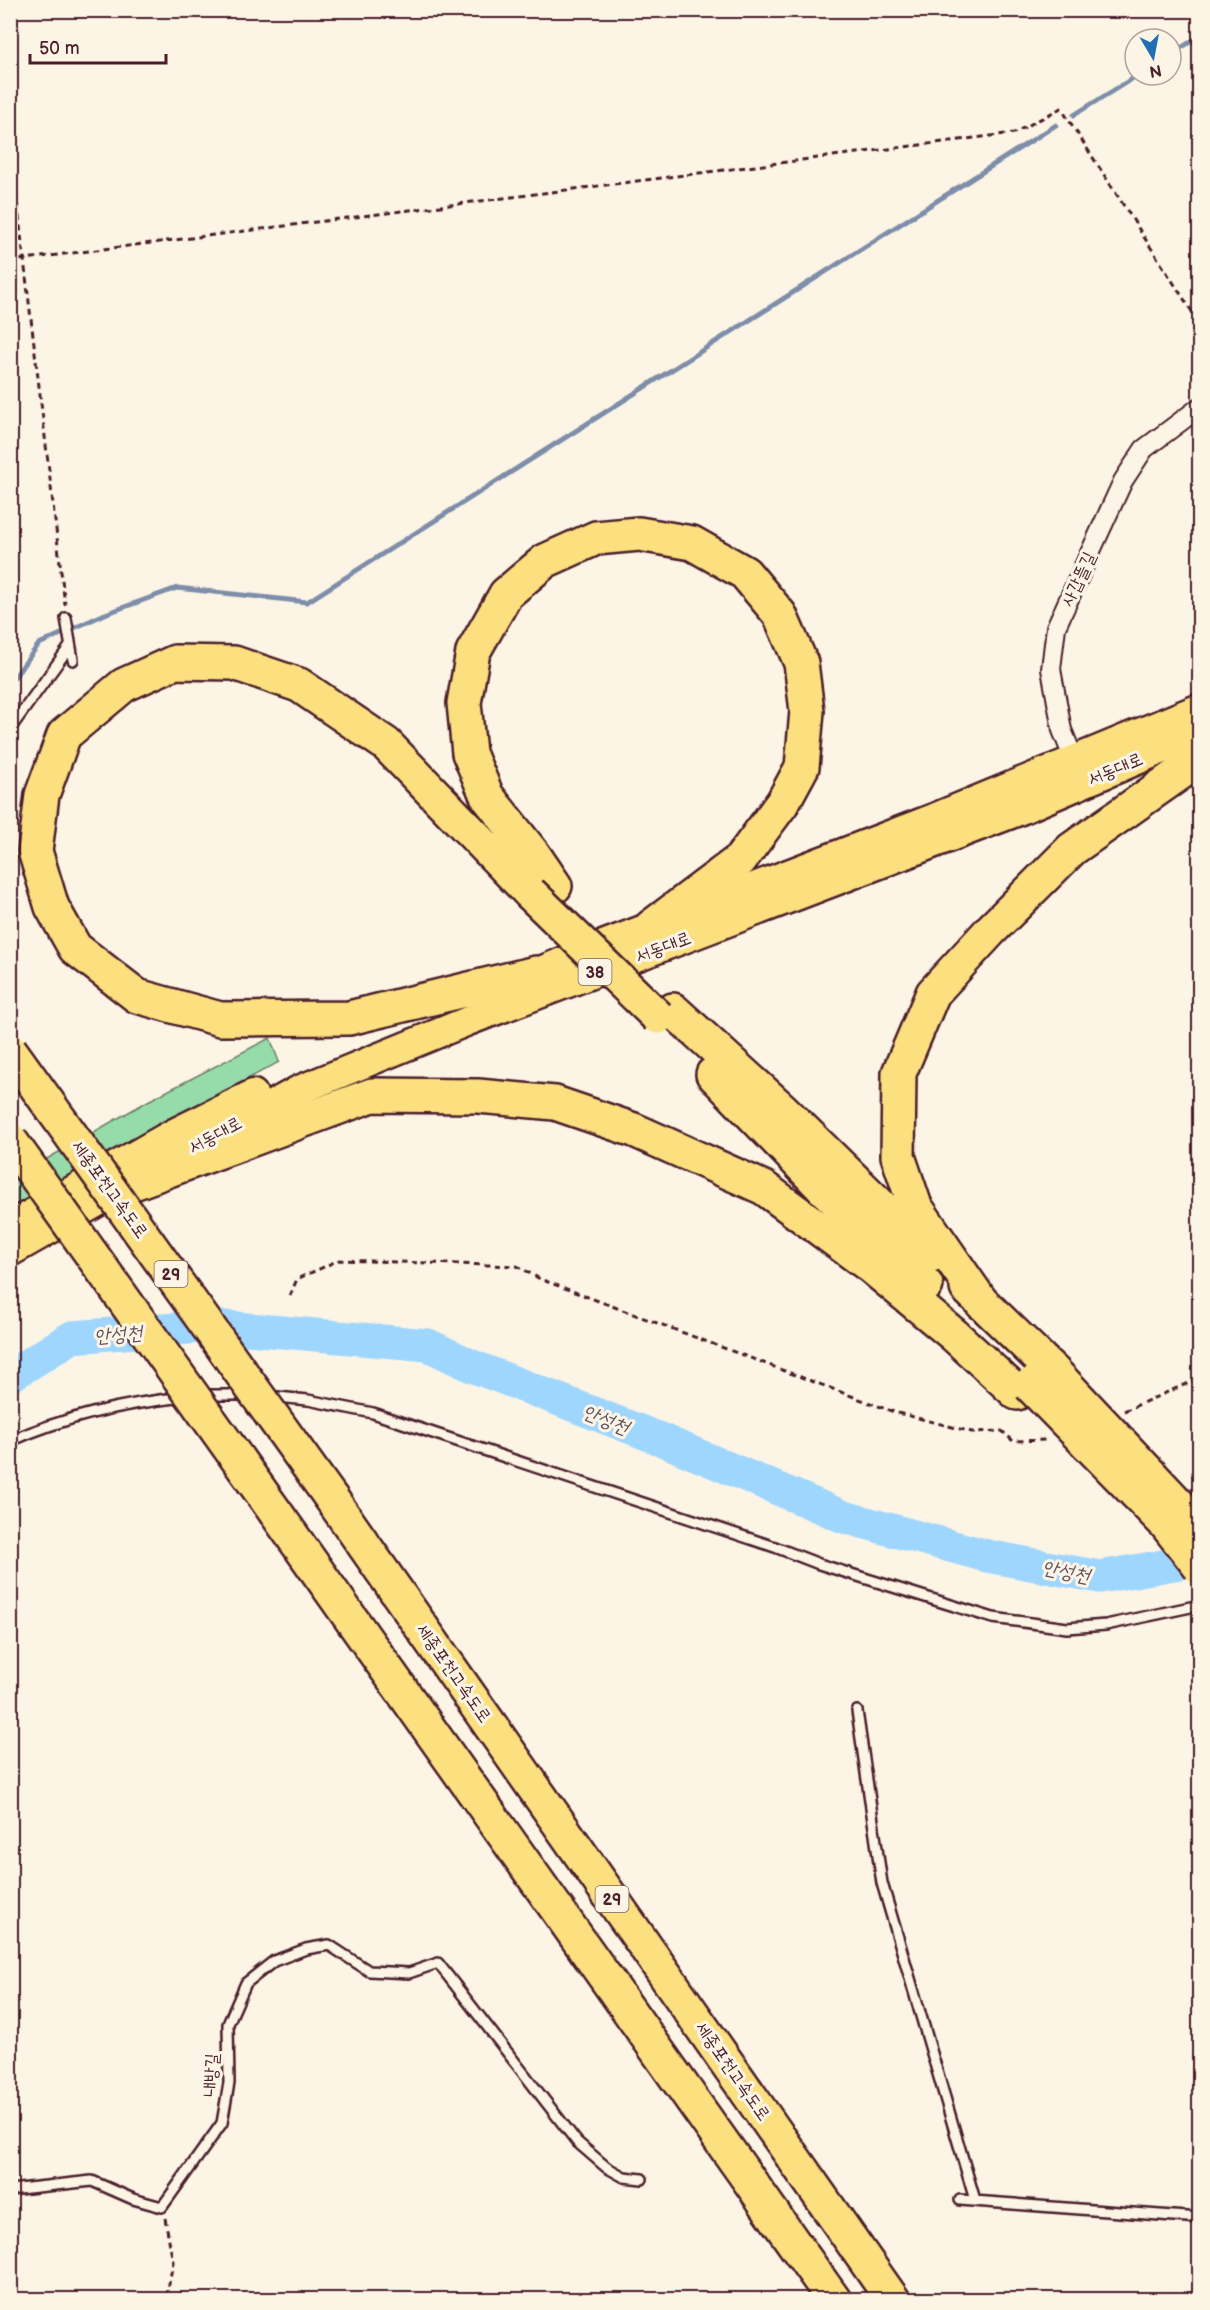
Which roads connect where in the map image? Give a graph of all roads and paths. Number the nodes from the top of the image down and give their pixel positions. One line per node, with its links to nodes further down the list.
1 (10, 142): 2 (path)
2 (25, 259): 3 (path); 4 (path); 6 (path)
3 (10, 261)
4 (1200, 324)
5 (1200, 407): 13 (street, 사갑뜰길)
6 (66, 618): 7 (lane)
7 (69, 643): 8 (lane); 10 (lane)
8 (73, 660)
9 (1200, 708): 13 (main road, 서동대로 / 38)
10 (10, 729)
11 (1200, 733): 13 (main road, 서동대로 / 38)
12 (1200, 759): 24 (highway)
13 (1079, 772): 15 (main road, 서동대로 / 38); 20 (main road, 서동대로 / 38)
14 (542, 890): 15 (highway); 16 (highway); 17 (highway)
15 (651, 927): 16 (main road, 서동대로 / 38)
16 (536, 973): 21 (main road, 서동대로 / 38)
17 (665, 1014): 24 (highway); 26 (highway)
18 (10, 1050): 42 (highway, 세종포천고속도로 / 29, bridge)
19 (10, 1140): 41 (highway, bridge)
20 (128, 1185): 22 (main road, 서동대로 / 38); 26 (highway)
21 (10, 1226)
22 (10, 1252)
23 (290, 1296): 28 (path)
24 (982, 1303): 26 (highway)
25 (1200, 1378): 27 (path)
26 (1034, 1383): 30 (highway, bridge); 31 (highway, bridge)
27 (1115, 1414)
28 (1052, 1440)
29 (10, 1441): 32 (lane)
30 (1200, 1527)
31 (1200, 1567)
32 (1200, 1605)
33 (857, 1711): 37 (lane)
34 (642, 2179): 38 (lane, 내방길)
35 (10, 2190): 38 (lane)
36 (960, 2200): 37 (lane)
37 (975, 2200): 39 (lane)
38 (162, 2207): 40 (path)
39 (1200, 2218)
40 (166, 2300)
41 (834, 2300)
42 (893, 2300)

